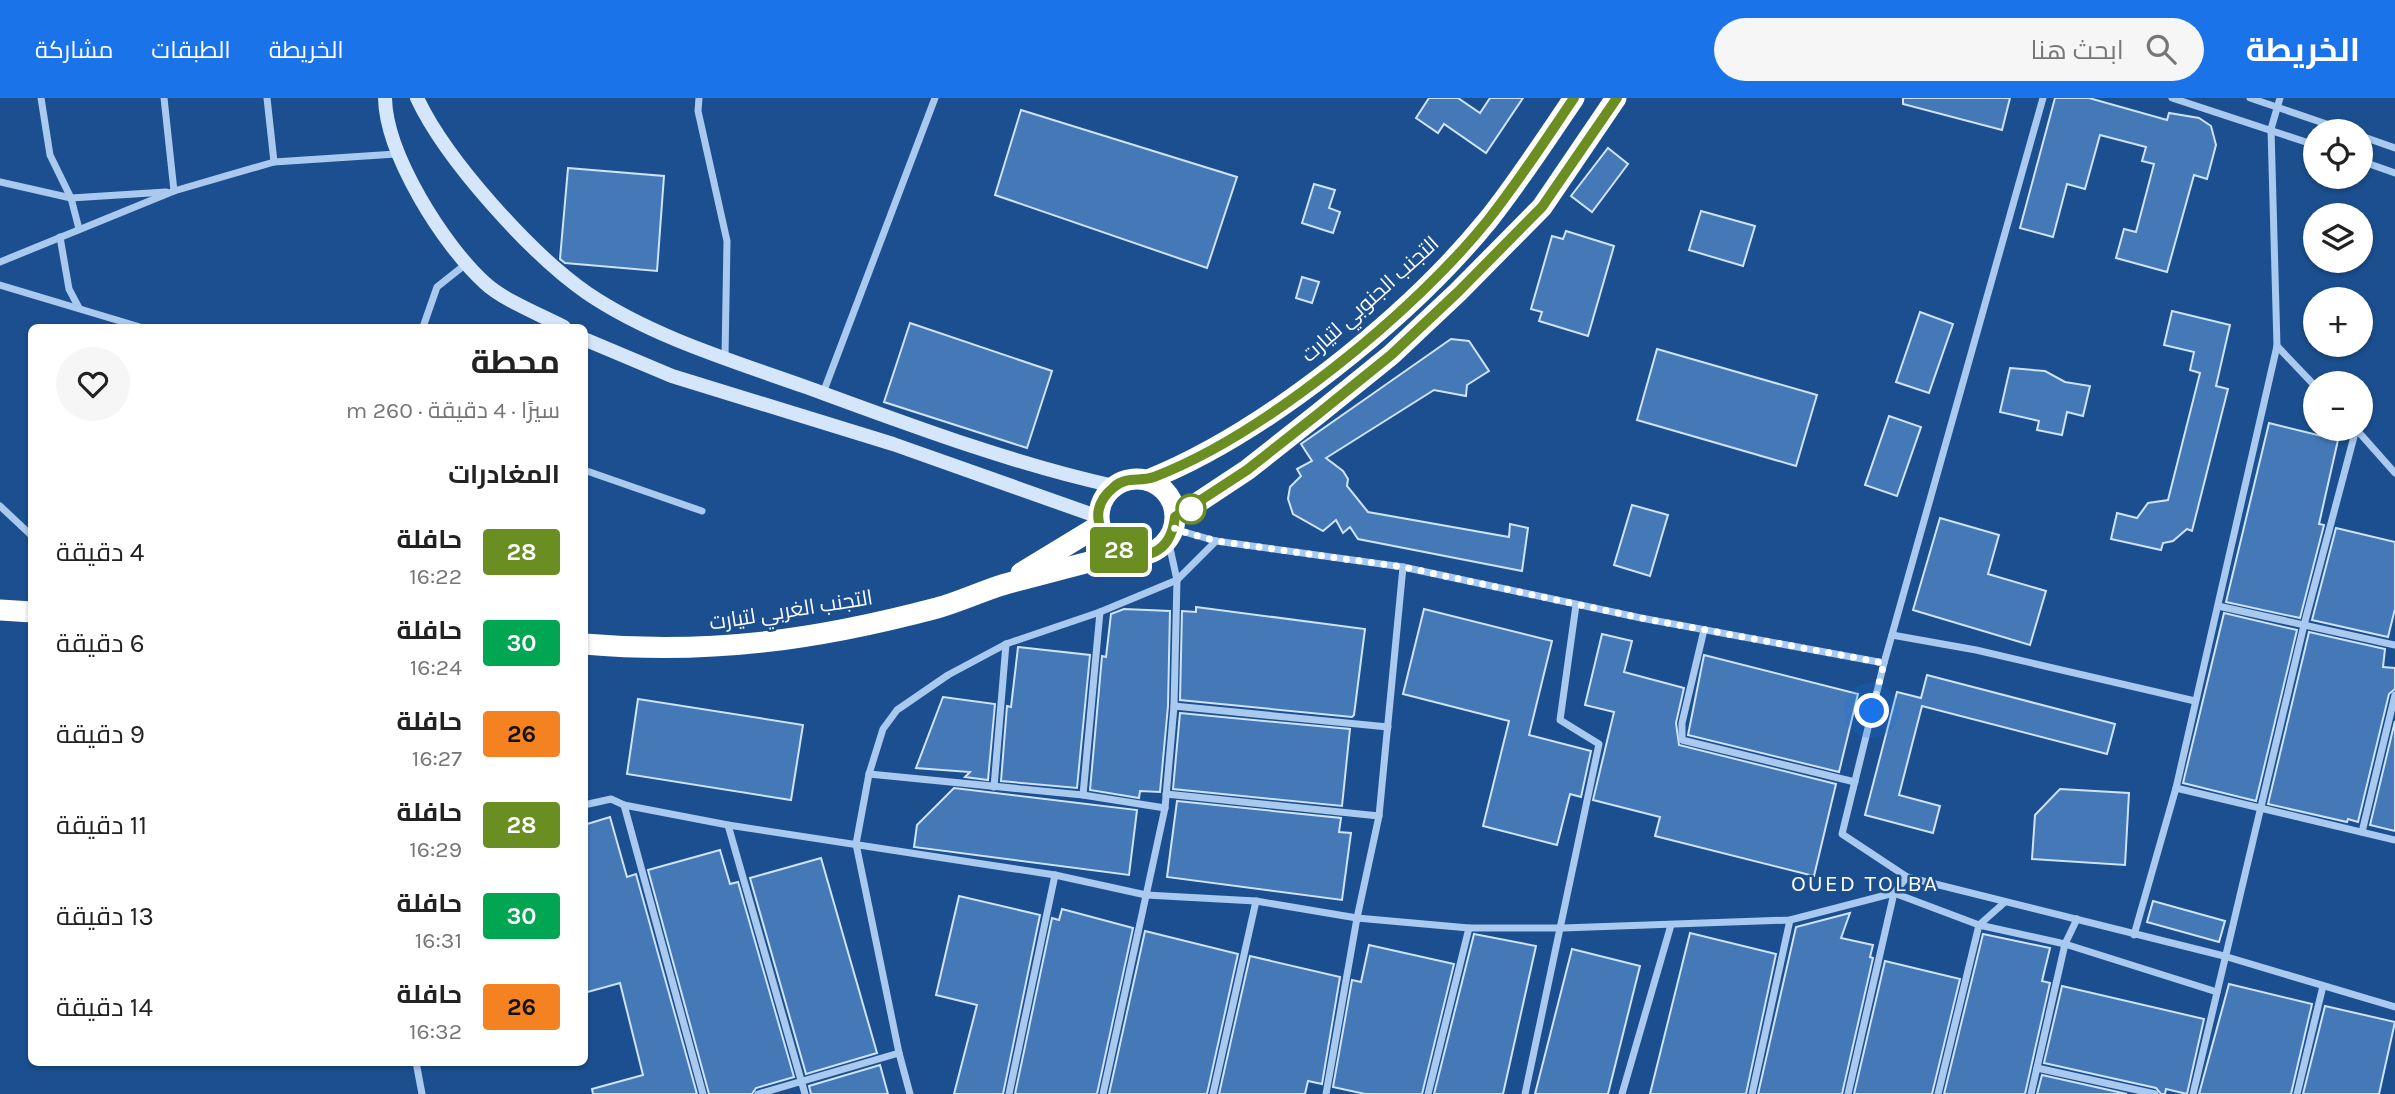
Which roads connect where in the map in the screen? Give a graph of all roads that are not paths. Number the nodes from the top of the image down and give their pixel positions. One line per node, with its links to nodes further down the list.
1 (41, 98): 26 (street)
2 (164, 98): 25 (street)
3 (267, 98): 21 (street)
4 (385, 98): 20 (street)
5 (417, 98): 38 (street)
6 (699, 98): 38 (street)
7 (935, 98): 40 (street)
8 (1574, 98): 45 (highway, التجنب الجنوبي لتيارت)
9 (1616, 98): 50 (highway)
10 (2043, 98): 64 (street)
11 (2172, 98): 16 (street)
12 (2250, 98): 14 (street)
13 (2280, 98): 14 (street)
14 (2277, 107): 15 (street); 16 (street)
15 (2312, 119)
16 (2271, 129): 18 (street); 37 (street)
17 (2373, 140): 19 (street)
18 (2303, 141)
19 (2395, 148)
20 (396, 154): 21 (street); 30 (street)
21 (274, 162): 25 (street)
22 (2373, 165): 23 (street)
23 (2395, 173)
24 (0, 183): 26 (street)
25 (174, 191): 26 (street); 27 (street)
26 (71, 198): 27 (street)
27 (79, 229): 28 (street)
28 (60, 237): 29 (street); 32 (street)
29 (0, 262)
30 (467, 263): 34 (street); 35 (street)
31 (0, 285): 32 (street)
32 (79, 308): 33 (street)
33 (130, 324)
34 (424, 324)
35 (559, 324)
36 (588, 341): 49 (street)
37 (2277, 346): 39 (street); 58 (street)
38 (724, 358): 40 (street)
39 (2303, 373)
40 (822, 393): 46 (street)
41 (2353, 441): 62 (street)
42 (2367, 441): 44 (street)
43 (588, 471): 48 (street)
44 (2395, 473)
45 (1148, 480): 46 (highway); 50 (highway)
46 (1114, 486): 49 (highway)
47 (0, 506): 51 (street)
48 (702, 511)
49 (1100, 521): 53 (highway); 56 (highway, التجنب الغربي لتيارت)
50 (1173, 528): 52 (street); 53 (highway); 55 (street)
51 (28, 532)
52 (1216, 541): 54 (street); 55 (street)
53 (1125, 553): 56 (highway, التجنب الغربي لتيارت)
54 (1403, 567): 57 (street); 72 (street)
55 (1177, 580): 61 (street); 71 (street)
56 (1001, 586): 65 (highway, التجنب الغربي لتيارت)
57 (1576, 604): 63 (street); 100 (street)
58 (2218, 606): 62 (street); 70 (street)
59 (0, 610): 60 (highway)
60 (28, 612)
61 (1100, 612): 66 (street); 78 (street)
62 (2304, 625): 67 (street); 82 (street)
63 (1703, 630): 68 (street); 74 (street)
64 (1892, 635): 68 (street); 70 (street)
65 (588, 644)
66 (1006, 644): 73 (street); 75 (street)
67 (2395, 645)
68 (1884, 663): 74 (street)
69 (2395, 695): 85 (street)
70 (2196, 701): 76 (street)
71 (1174, 706): 72 (street); 77 (street)
72 (1388, 727): 83 (street)
73 (869, 774): 75 (street); 87 (street)
74 (1854, 782): 89 (street)
75 (995, 786): 78 (street)
76 (2176, 788): 82 (street); 101 (street)
77 (1166, 794): 81 (street); 83 (street)
78 (1083, 795): 81 (street)
79 (588, 804): 80 (street)
80 (624, 805): 84 (street); 112 (street)
81 (1165, 808): 91 (street)
82 (2259, 810): 85 (street); 103 (street)
83 (1379, 816): 94 (street)
84 (728, 825): 87 (street); 110 (street)
85 (2362, 832): 86 (street)
86 (2395, 840)
87 (856, 844): 88 (street); 107 (street)
88 (1055, 875): 91 (street); 116 (street)
89 (1908, 877): 90 (street); 93 (street)
90 (1894, 892): 96 (street); 98 (street); 124 (street)
91 (1146, 895): 92 (street); 117 (street)
92 (1256, 901): 94 (street); 118 (street)
93 (2005, 902): 95 (street); 98 (street)
94 (1357, 918): 99 (street); 119 (street)
95 (2077, 919): 101 (street); 102 (street)
96 (1790, 920): 97 (street); 123 (street)
97 (1671, 925): 100 (street); 122 (street)
98 (1979, 925): 102 (street); 125 (street)
99 (1469, 928): 100 (street); 120 (street)
100 (1563, 928): 121 (street)
101 (2134, 935): 103 (street)
102 (2065, 944): 105 (street); 109 (street)
103 (2224, 956): 104 (street); 105 (street)
104 (2323, 986): 106 (street); 129 (street)
105 (2217, 992): 128 (street)
106 (2395, 1007)
107 (899, 1053): 110 (street); 115 (street)
108 (417, 1066): 111 (street)
109 (2037, 1068): 126 (street); 127 (street)
110 (802, 1084): 113 (street); 114 (street)
111 (422, 1094)
112 (703, 1094)
113 (758, 1094)
114 (804, 1094)
115 (910, 1094)
116 (1009, 1094)
117 (1103, 1094)
118 (1213, 1094)
119 (1326, 1094)
120 (1428, 1094)
121 (1525, 1094)
122 (1622, 1094)
123 (1752, 1094)
124 (1849, 1094)
125 (1938, 1094)
126 (2031, 1094)
127 (2155, 1094)
128 (2193, 1094)
129 (2297, 1094)

